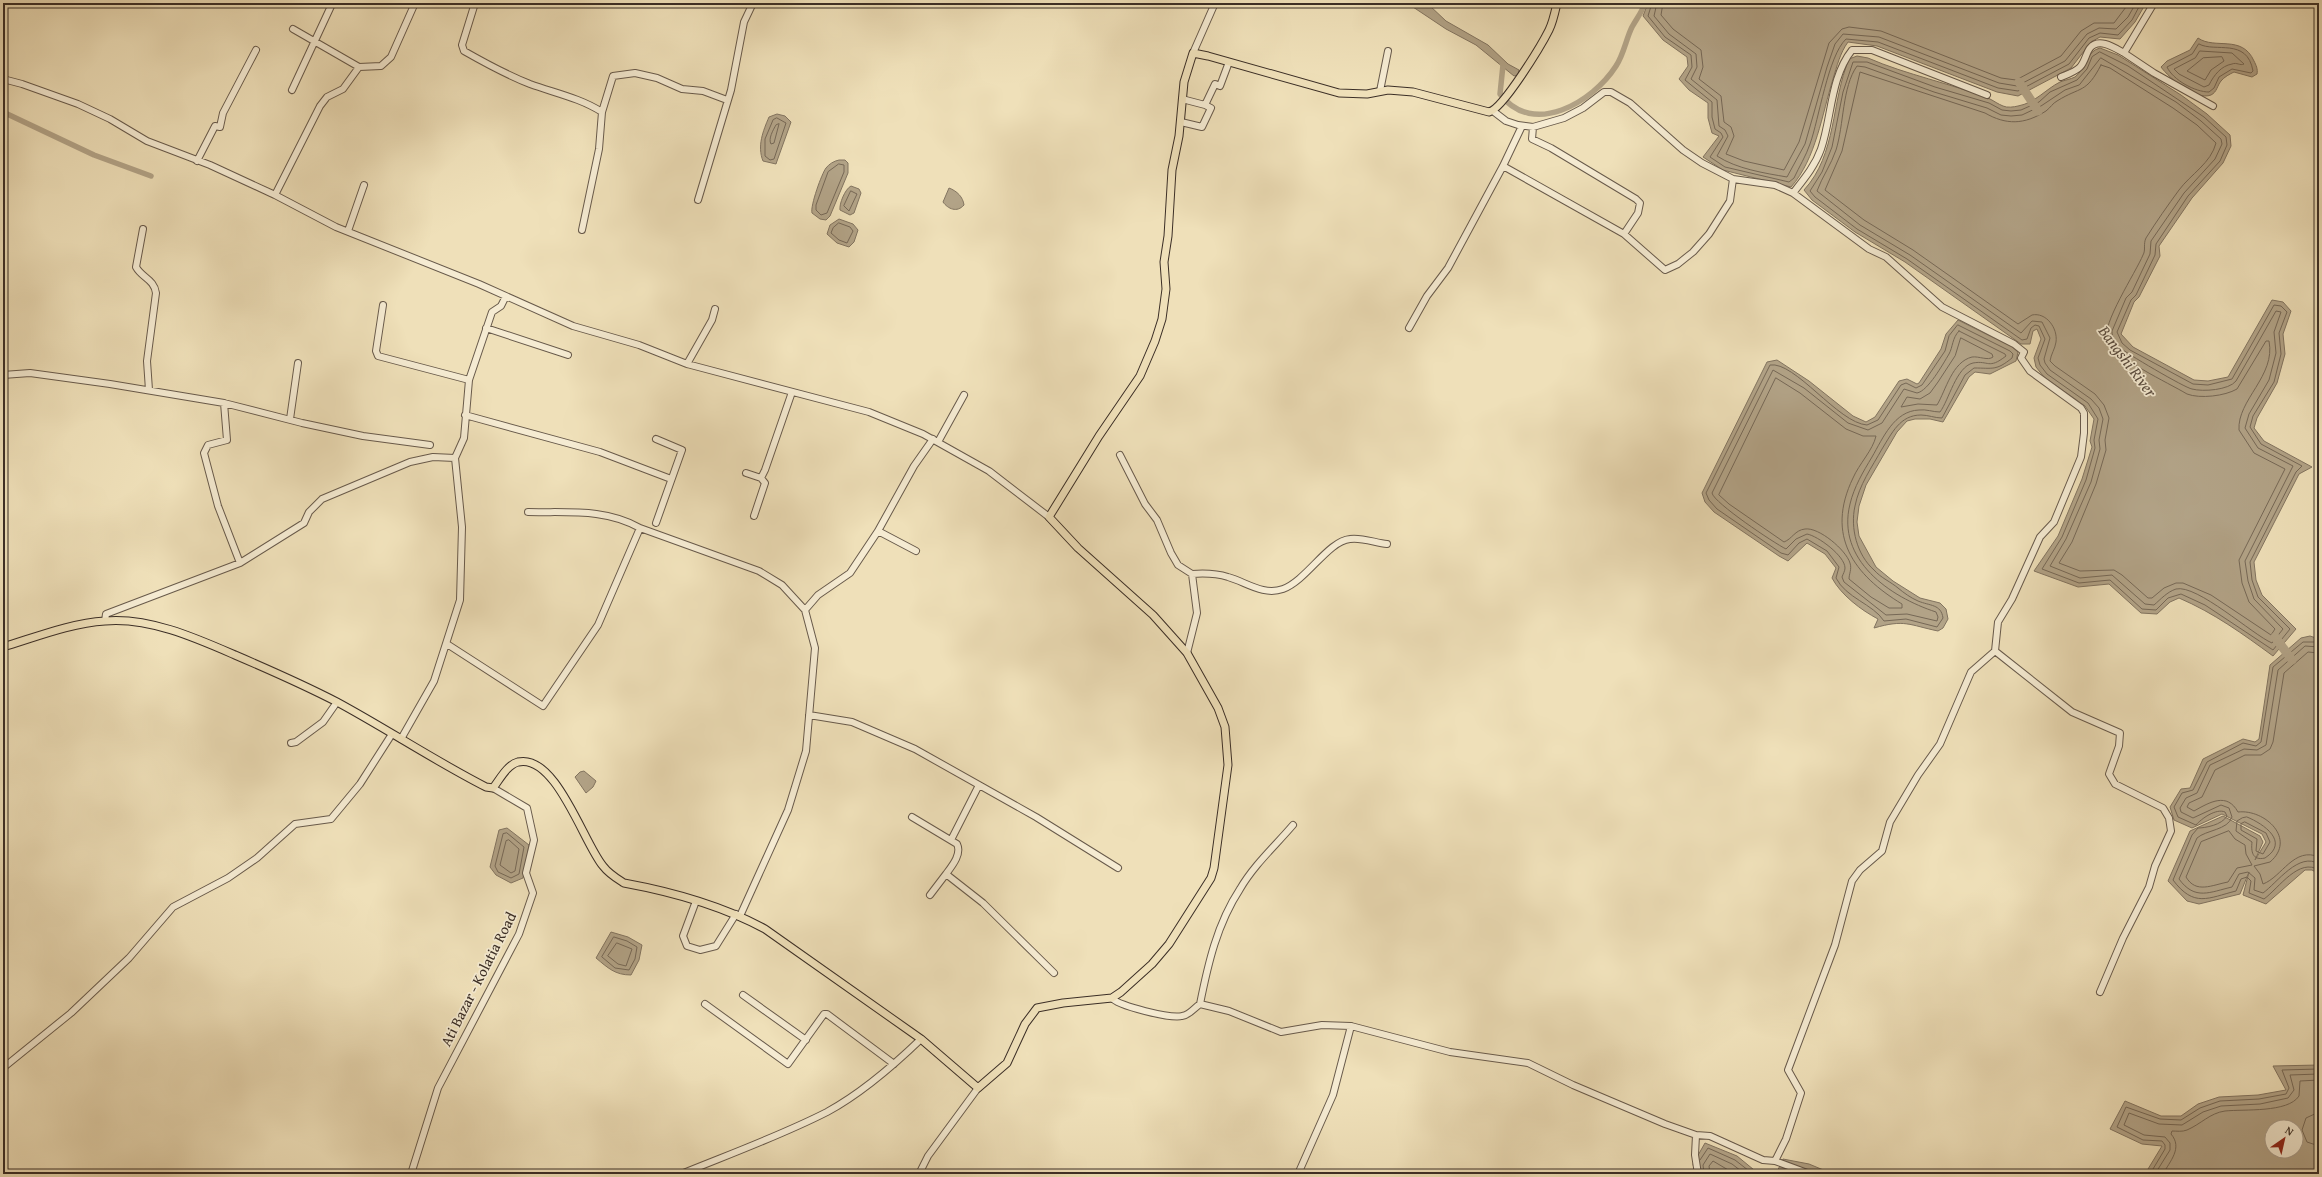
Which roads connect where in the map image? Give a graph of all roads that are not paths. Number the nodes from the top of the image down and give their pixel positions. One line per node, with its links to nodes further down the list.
1 (415, 3): 15 (street)
2 (475, 3): 26 (street)
3 (753, 3): 22 (street)
4 (1214, 3): 12 (street)
5 (1557, 3): 25 (main road)
6 (2154, 3): 13 (street)
7 (332, 4): 9 (street)
8 (293, 29): 9 (street)
9 (315, 41): 15 (street); 18 (street)
10 (256, 50): 30 (street)
11 (1388, 51): 19 (street)
12 (1193, 53): 14 (main road); 21 (main road)
13 (2124, 53): 16 (street); 24 (street)
14 (1229, 62): 19 (main road); 23 (street)
15 (359, 67): 35 (street)
16 (2061, 77)
17 (3, 79): 30 (street)
18 (292, 90)
19 (1380, 92): 25 (main road)
20 (1987, 95): 34 (street)
21 (1182, 99): 23 (street); 27 (main road)
22 (727, 100): 26 (street); 36 (street)
23 (1205, 105): 27 (street)
24 (2213, 106)
25 (1495, 109): 28 (street)
26 (602, 112): 38 (street)
27 (1181, 122): 67 (main road)
28 (1522, 126): 29 (street); 31 (street)
29 (1533, 127): 32 (street); 40 (street)
30 (197, 161): 35 (street)
31 (1503, 166): 40 (street); 45 (street)
32 (1733, 179): 34 (street); 40 (street)
33 (364, 185): 39 (street)
34 (1793, 193): 79 (street)
35 (274, 195): 39 (street)
36 (698, 200)
37 (143, 229): 51 (street)
38 (582, 230)
39 (348, 231): 41 (street)
40 (1624, 234)
41 (506, 296): 44 (street); 48 (street)
42 (383, 305): 50 (street)
43 (715, 309): 48 (street)
44 (486, 328): 46 (street); 50 (street)
45 (1409, 328)
46 (568, 355)
47 (298, 363): 56 (street)
48 (687, 364): 52 (street)
49 (3, 375): 51 (street)
50 (469, 380): 55 (street)
51 (149, 390): 54 (street)
52 (792, 392): 58 (street); 63 (street)
53 (964, 395): 58 (street)
54 (224, 403): 56 (street); 73 (street)
55 (465, 415): 61 (street); 64 (street)
56 (290, 419): 59 (street)
57 (656, 439): 64 (street)
58 (936, 441): 67 (street); 70 (street)
59 (430, 445)
60 (1120, 455): 74 (street)
61 (455, 458): 73 (street); 77 (street)
62 (746, 473): 63 (street)
63 (761, 478): 66 (street)
64 (671, 479): 68 (street)
65 (528, 512): 69 (street)
66 (754, 516)
67 (1049, 517): 80 (main road)
68 (656, 523)
69 (640, 528): 75 (street); 77 (street)
70 (878, 531): 72 (street); 75 (street)
71 (1386, 544): 74 (street)
72 (916, 551)
73 (240, 563): 76 (street)
74 (1192, 574): 80 (street)
75 (805, 610): 82 (street)
76 (105, 620): 78 (main road); 81 (main road)
77 (447, 644): 84 (street)
78 (3, 647)
79 (1995, 651): 97 (street); 109 (street)
80 (1187, 654): 99 (main road)
81 (337, 702): 83 (main road); 85 (street)
82 (809, 715): 86 (street); 95 (street)
83 (392, 734): 84 (main road); 106 (street)
84 (402, 740): 87 (main road)
85 (291, 743)
86 (979, 785): 90 (street); 91 (street)
87 (493, 788): 94 (main road); 110 (street, Ati Bazar - Kolatia Road)
88 (912, 817): 90 (street)
89 (1293, 825): 101 (street)
90 (951, 840): 92 (street)
91 (1118, 868)
92 (946, 874): 93 (street); 96 (street)
93 (930, 895)
94 (696, 901): 95 (main road); 95 (street)
95 (738, 915): 104 (main road)
96 (1054, 973)
97 (2100, 992)
98 (743, 995): 103 (street)
99 (1112, 998): 101 (street); 107 (main road)
100 (705, 1004): 103 (street)
101 (1200, 1004): 102 (street)
102 (1351, 1026): 108 (street); 113 (street)
103 (806, 1040): 105 (street)
104 (924, 1040): 105 (street); 107 (main road)
105 (894, 1064): 111 (street)
106 (3, 1068)
107 (978, 1088): 112 (street)
108 (1696, 1136): 109 (street); 114 (street)
109 (1775, 1161): 115 (street)
110 (411, 1174)
111 (680, 1174)
112 (919, 1174)
113 (1298, 1174)
114 (1698, 1174)
115 (1810, 1174)

